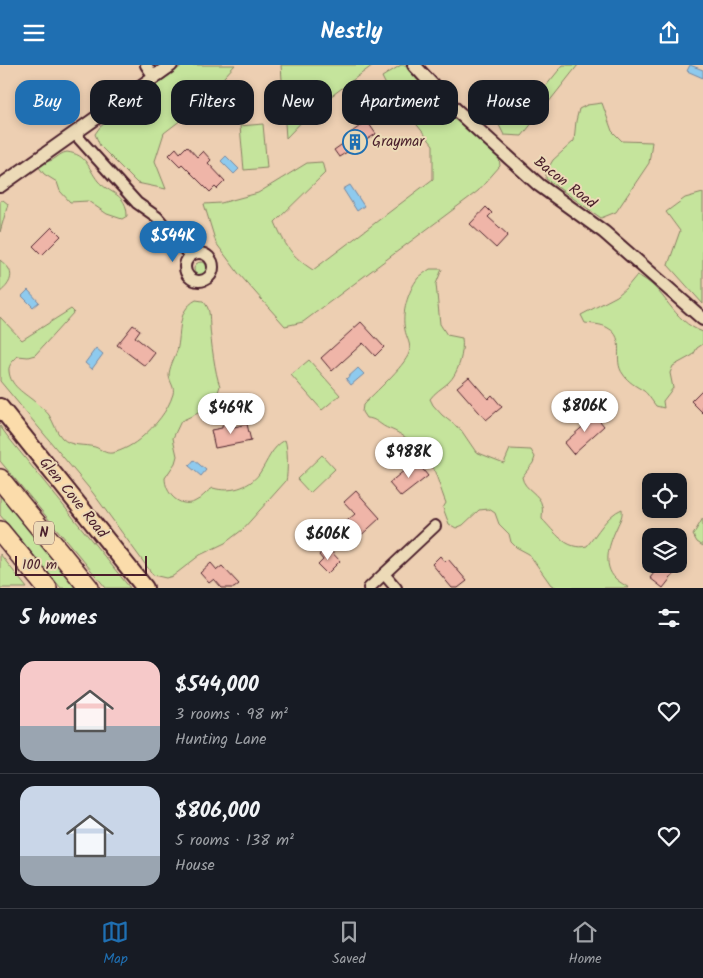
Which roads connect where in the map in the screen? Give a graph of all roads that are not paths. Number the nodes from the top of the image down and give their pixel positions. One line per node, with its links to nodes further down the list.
1 (146, 65): 4 (street)
2 (170, 65): 4 (street)
3 (414, 65): 8 (street, Bacon Road)
4 (154, 77): 5 (street)
5 (75, 134): 6 (street); 7 (street)
6 (0, 186)
7 (190, 256)
8 (703, 319)
9 (0, 407): 16 (main road, Glen Cove Road)
10 (0, 479): 15 (highway, N)
11 (435, 526): 13 (street)
12 (0, 531): 14 (highway, N)
13 (384, 574): 17 (street); 18 (street)
14 (47, 588)
15 (89, 588)
16 (146, 588)
17 (369, 588)
18 (396, 588)

